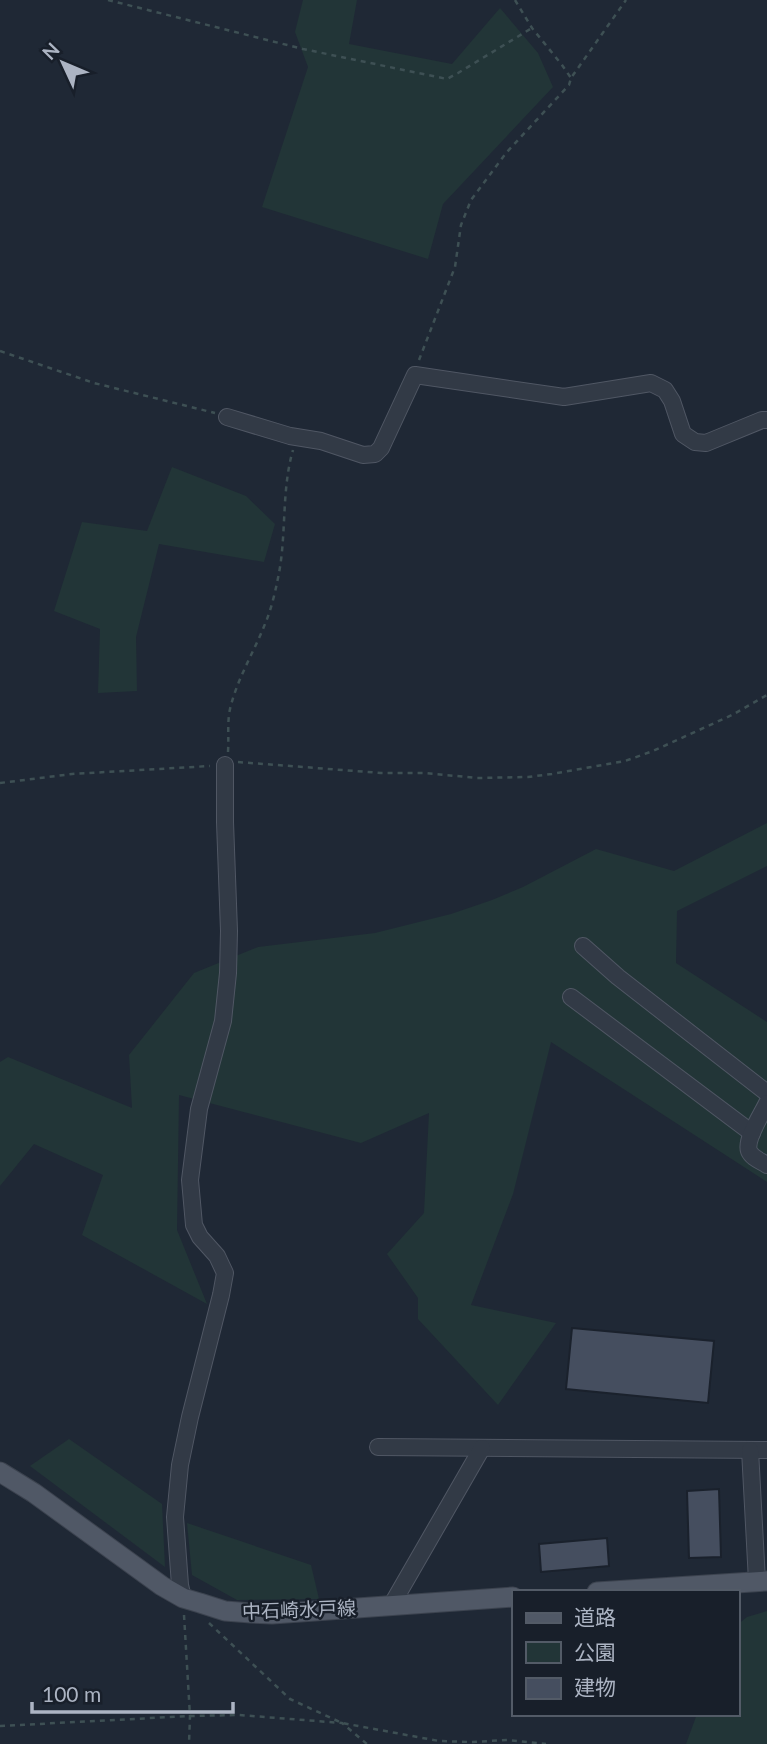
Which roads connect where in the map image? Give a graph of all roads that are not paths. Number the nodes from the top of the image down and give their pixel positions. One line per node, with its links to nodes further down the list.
1 (227, 417): 2 (street)
2 (767, 420)
3 (225, 765): 17 (street)
4 (583, 946): 6 (street)
5 (571, 997): 8 (street)
6 (767, 1093)
7 (767, 1103): 8 (street)
8 (752, 1133): 9 (street)
9 (767, 1164)
10 (378, 1447): 11 (street)
11 (482, 1448): 12 (street); 18 (street)
12 (759, 1450): 14 (street)
13 (0, 1472): 17 (main road, 中石崎水戸線)
14 (762, 1581): 15 (main road)
15 (627, 1590)
16 (512, 1597): 18 (main road, 中石崎水戸線)
17 (191, 1600): 18 (main road, 中石崎水戸線)
18 (391, 1606)

